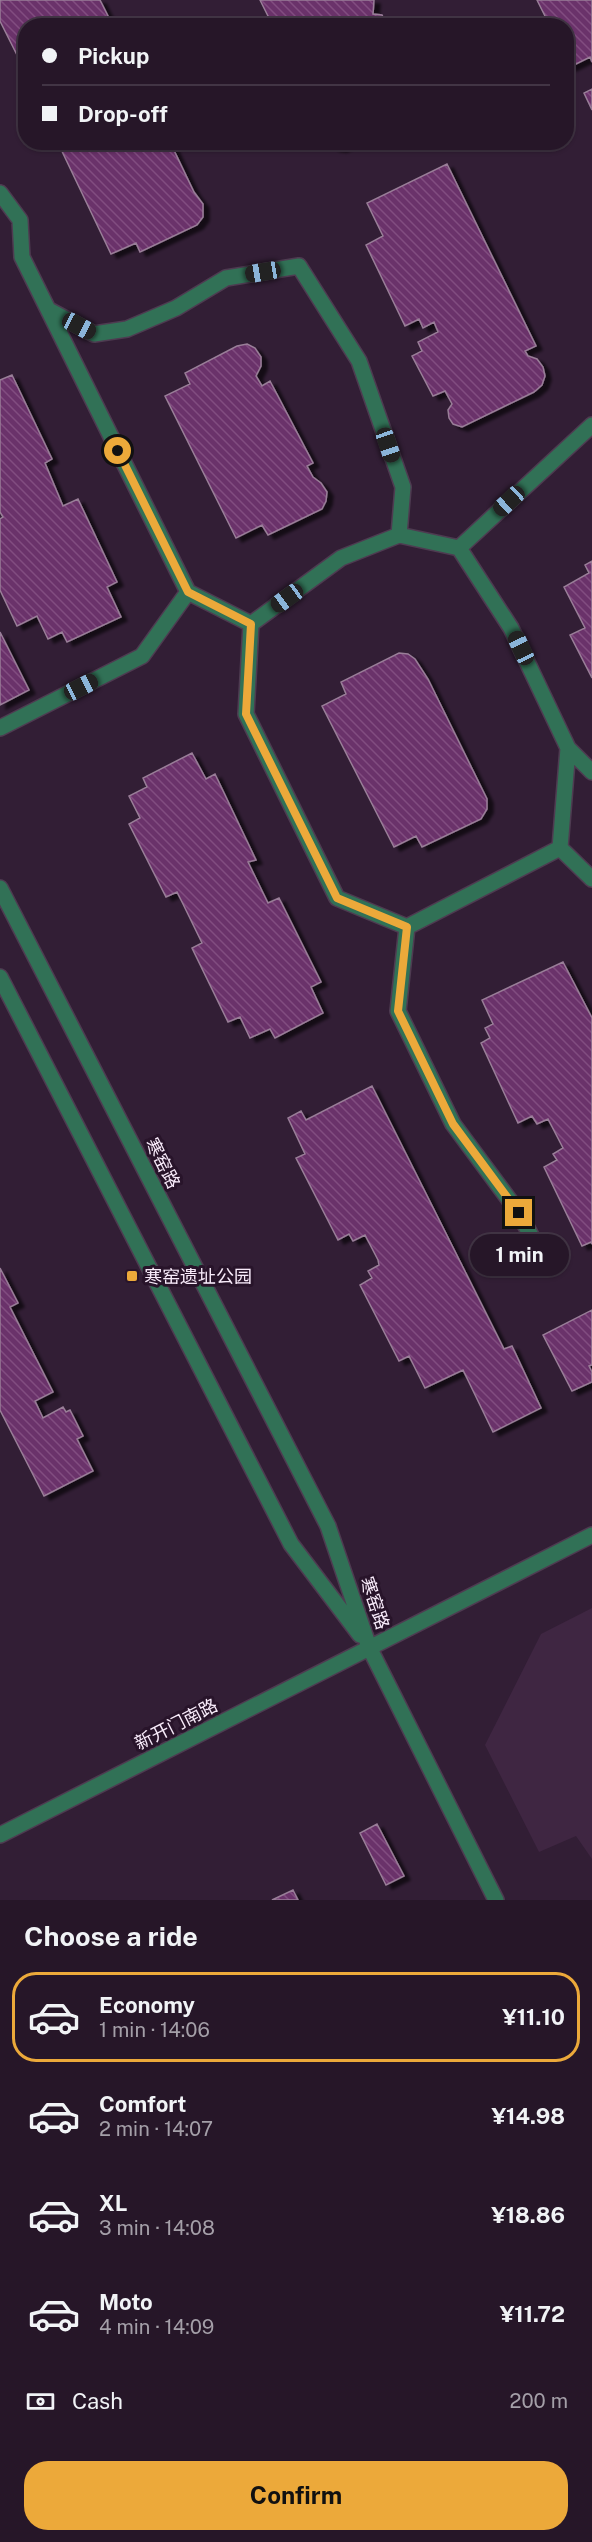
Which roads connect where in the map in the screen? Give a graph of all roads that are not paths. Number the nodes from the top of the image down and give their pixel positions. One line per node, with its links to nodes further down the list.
1 (0, 193): 2 (street)
2 (49, 310): 4 (street); 6 (street)
3 (592, 425): 5 (street)
4 (399, 535): 5 (street); 7 (street)
5 (459, 548): 9 (street)
6 (188, 592): 7 (street); 8 (street)
7 (251, 624): 14 (street)
8 (0, 728)
9 (568, 748): 10 (street); 11 (street)
10 (592, 772)
11 (560, 848): 12 (street); 14 (street)
12 (592, 879)
13 (0, 888): 18 (street, 寒窑路)
14 (407, 927): 16 (street)
15 (0, 977): 18 (street, 寒窑路)
16 (538, 1251)
17 (592, 1535): 18 (street, 新开门南路)
18 (369, 1647): 19 (street, 新开门南路); 20 (street)
19 (0, 1835)
20 (496, 1900)

